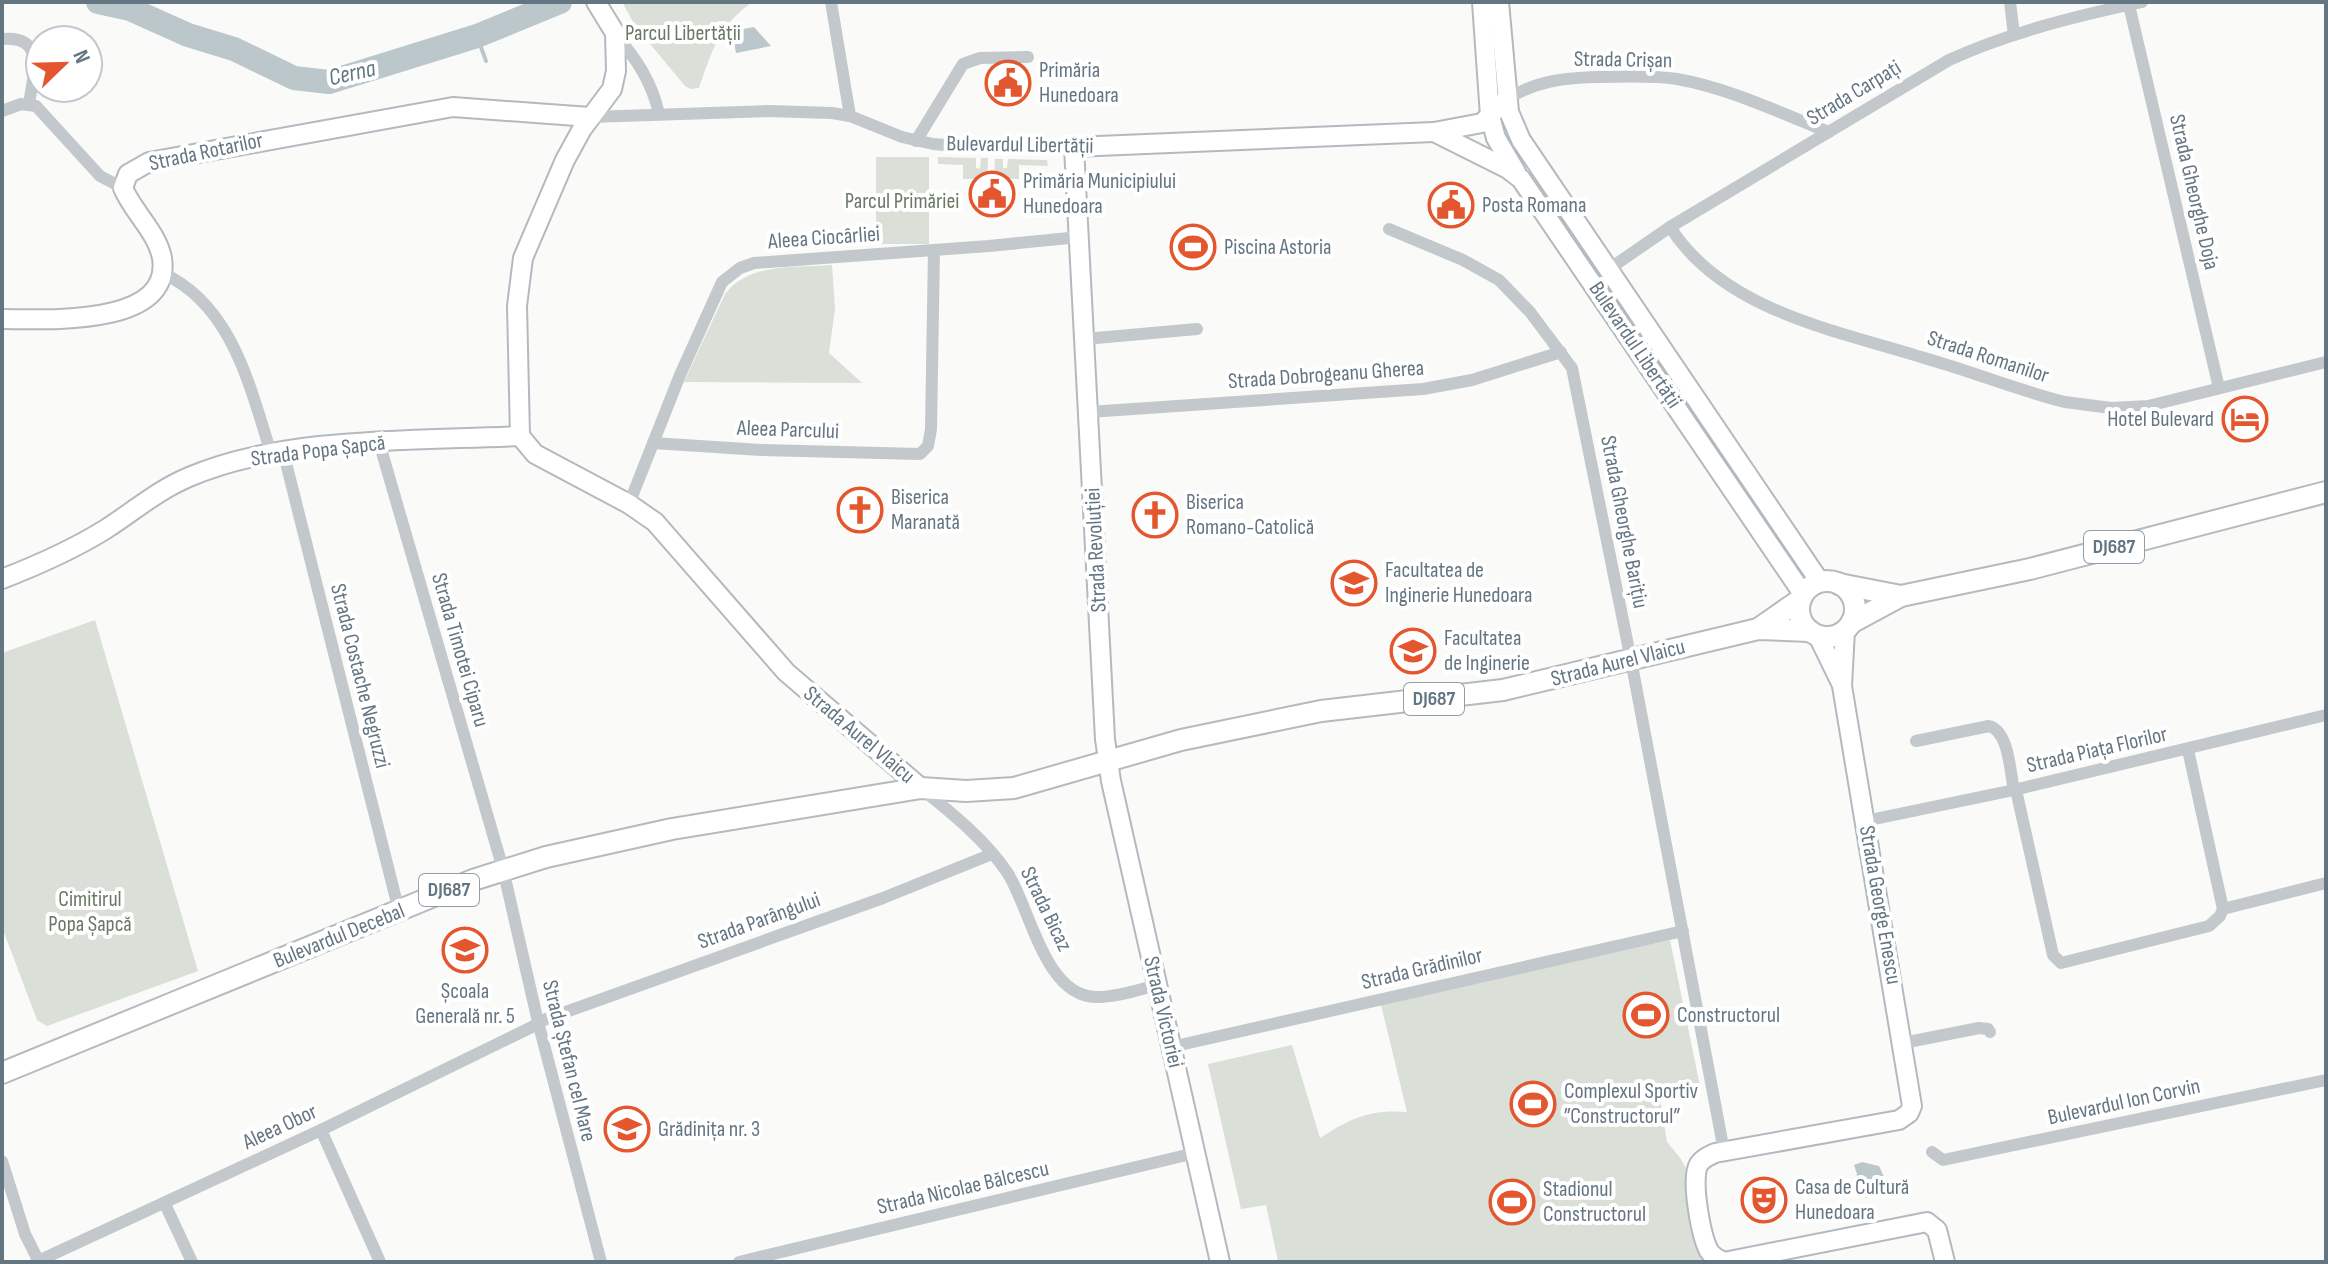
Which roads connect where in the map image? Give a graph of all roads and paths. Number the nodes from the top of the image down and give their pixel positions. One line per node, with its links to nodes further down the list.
1 (596, 2): 7 (street)
2 (831, 2): 17 (street)
3 (1482, 2): 18 (street)
4 (1499, 2): 12 (street, Bulevardul Libertății)
5 (2010, 2): 8 (street)
6 (2136, 3): 8 (street, Strada Carpați); 37 (street, Strada Gheorghe Doja)
7 (613, 29): 16 (street); 19 (street)
8 (2014, 35): 21 (street, Strada Carpați)
9 (2, 39): 10 (street)
10 (24, 42)
11 (1028, 57): 22 (street)
12 (1507, 99): 18 (street); 21 (street, Strada Crișan); 30 (street, Bulevardul Libertății)
13 (29, 104): 14 (street); 25 (street)
14 (2, 111)
15 (429, 111): 19 (street, Bulevardul Libertății); 25 (street, Strada Rotarilor)
16 (659, 114): 17 (street, Bulevardul Libertății); 19 (street, Bulevardul Libertății)
17 (850, 116): 22 (street, Bulevardul Libertății)
18 (1490, 116): 20 (street, Bulevardul Libertății); 24 (street)
19 (590, 117): 39 (street)
20 (1434, 132): 23 (street, Bulevardul Libertății); 24 (street, Bulevardul Libertății)
21 (1829, 132): 26 (street, Strada Carpați)
22 (916, 141): 23 (street, Bulevardul Libertății)
23 (1074, 147): 28 (street, Strada Revoluției)
24 (1521, 179): 48 (street, Bulevardul Libertății)
25 (123, 188): 31 (street, Strada Rotarilor)
26 (1670, 227): 30 (street, Strada Carpați); 37 (street, Strada Romanilor)
27 (1389, 229): 35 (street, Strada Gheorghe Barițiu)
28 (1079, 237): 29 (street, Aleea Ciocârliei); 34 (street, Strada Revoluției)
29 (934, 250): 41 (street, Aleea Ciocârliei); 41 (street, Aleea Parcului)
30 (1609, 269): 46 (street, Bulevardul Libertății)
31 (162, 273): 32 (street); 42 (street, Strada Costache Negruzzi)
32 (2, 319)
33 (1197, 329): 34 (street)
34 (1085, 339): 38 (street, Strada Revoluției)
35 (1561, 352): 38 (street, Strada Dobrogeanu Gherea); 52 (street, Strada Gheorghe Barițiu)
36 (2326, 362): 37 (street, Strada Romanilor)
37 (2219, 388)
38 (1089, 412): 57 (street, Strada Revoluției)
39 (520, 436): 40 (street, Strada Popa Șapcă); 44 (street, Strada Aurel Vlaicu)
40 (379, 442): 42 (street, Strada Popa Șapcă); 62 (street, Strada Timotei Ciparu)
41 (653, 443): 44 (street, Aleea Ciocârliei)
42 (277, 452): 45 (street, Strada Popa Șapcă); 65 (street, Strada Costache Negruzzi)
43 (2326, 492): 47 (main road, DJ687)
44 (629, 504): 58 (street, Strada Aurel Vlaicu)
45 (2, 579)
46 (1829, 583): 47 (main road, DJ687); 48 (main road, DJ687); 49 (main road)
47 (1901, 596): 49 (main road, DJ687)
48 (1802, 597): 50 (main road, Strada Aurel Vlaicu / DJ687); 51 (main road)
49 (1848, 626): 51 (main road, DJ687); 53 (street, Strada George Enescu)
50 (1758, 629): 51 (main road, Strada Aurel Vlaicu / DJ687); 52 (main road, Strada Aurel Vlaicu / DJ687)
51 (1814, 634): 53 (street, Strada George Enescu)
52 (1631, 660): 57 (main road, Strada Aurel Vlaicu / DJ687); 66 (street, Strada Gheorghe Barițiu)
53 (1842, 686): 60 (street, Strada George Enescu)
54 (2326, 715): 56 (street, Strada Piața Florilor)
55 (1916, 741): 59 (street)
56 (2188, 750): 59 (street, Strada Piața Florilor); 64 (street, Strada Piața Florilor)
57 (1108, 761): 58 (main road, Strada Aurel Vlaicu / DJ687); 67 (street, Strada Victoriei)
58 (921, 788): 61 (street, Strada Bicaz); 62 (main road, Bulevardul Decebal / DJ687)
59 (2015, 790): 60 (street, Strada Piața Florilor); 64 (street, Strada Piața Florilor)
60 (1865, 821): 70 (street, Strada George Enescu)
61 (992, 854): 67 (street, Strada Bicaz); 68 (street, Strada Parângului)
62 (503, 869): 65 (main road, Bulevardul Decebal / DJ687); 68 (street, Strada Ștefan cel Mare)
63 (2326, 883): 64 (street, Strada Piața Florilor)
64 (2223, 909)
65 (399, 911): 72 (main road, Bulevardul Decebal / DJ687)
66 (1683, 931): 71 (street, Strada Grădinilor); 75 (street, Strada Gheorghe Barițiu)
67 (1157, 985): 71 (street, Strada Victoriei)
68 (538, 1023): 74 (street, Aleea Obor); 84 (street, Strada Ștefan cel Mare)
69 (1990, 1032): 70 (street)
70 (1903, 1043): 75 (street, Strada George Enescu)
71 (1171, 1047): 77 (street, Strada Victoriei)
72 (2, 1073)
73 (2326, 1080): 76 (street, Bulevardul Ion Corvin)
74 (321, 1130): 80 (street, Aleea Obor); 83 (street)
75 (1724, 1151): 87 (street)
76 (1932, 1152)
77 (1195, 1153): 85 (street, Strada Nicolae Bălcescu); 86 (street, Strada Victoriei)
78 (2, 1161): 79 (street)
79 (6, 1188): 81 (street)
80 (165, 1204): 81 (street, Aleea Obor); 82 (street)
81 (38, 1262)
82 (192, 1262)
83 (380, 1262)
84 (601, 1262)
85 (739, 1262)
86 (1220, 1262)
87 (1724, 1262): 88 (street)
88 (1945, 1262)

